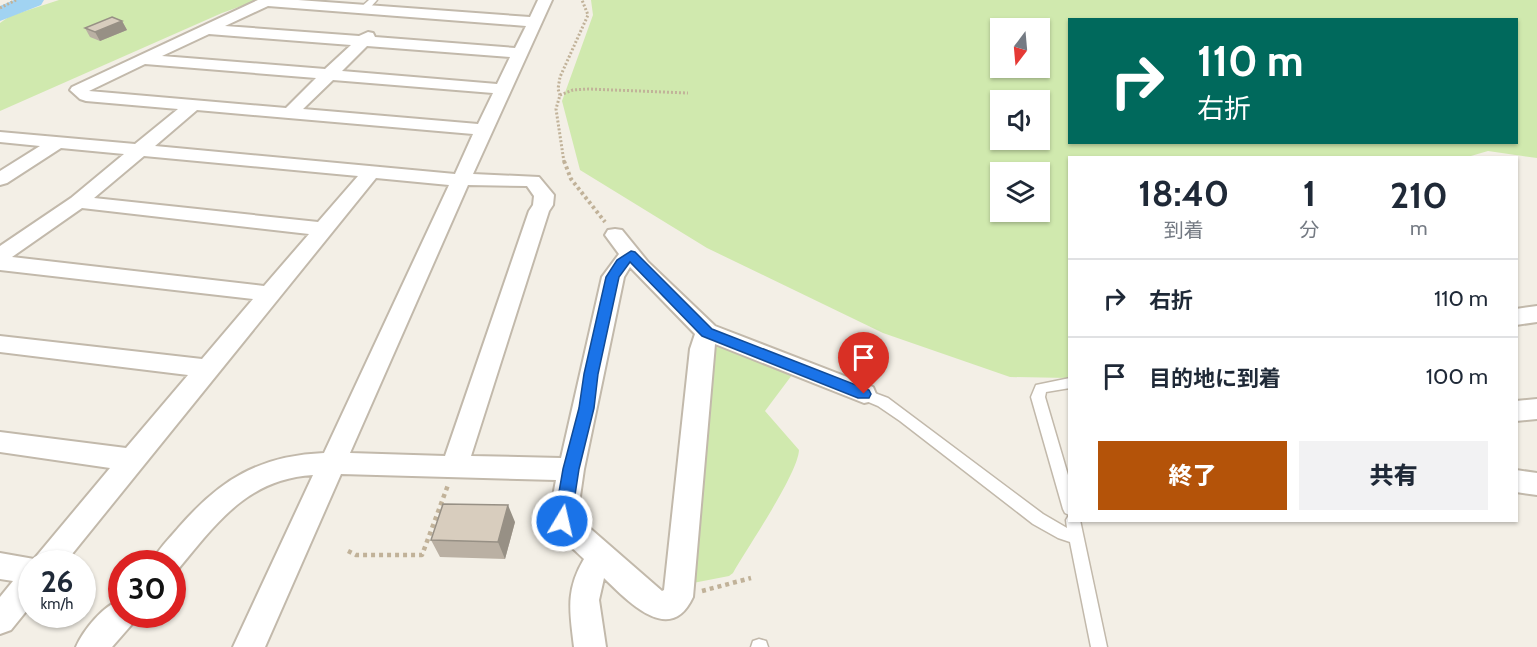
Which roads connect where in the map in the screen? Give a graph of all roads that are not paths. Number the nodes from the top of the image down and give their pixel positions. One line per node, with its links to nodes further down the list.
1 (545, 0): 4 (street)
2 (368, 5): 3 (street); 5 (street)
3 (393, 12): 4 (street); 6 (street)
4 (535, 22): 7 (street)
5 (206, 29): 6 (street); 8 (street)
6 (362, 41): 7 (street); 9 (street)
7 (519, 53): 10 (street)
8 (143, 58): 9 (street); 11 (street)
9 (328, 75): 10 (street); 12 (street)
10 (502, 89): 13 (street)
11 (193, 105): 12 (street); 16 (street)
12 (289, 114): 13 (street)
13 (484, 130): 19 (street)
14 (0, 137): 15 (street)
15 (57, 143): 16 (street); 18 (street)
16 (142, 150): 17 (street); 20 (street)
17 (372, 172): 19 (street); 21 (street)
18 (0, 179)
19 (462, 180): 36 (street); 38 (street)
20 (78, 202): 21 (street); 22 (street)
21 (323, 229): 24 (street)
22 (0, 256)
23 (0, 263): 24 (street)
24 (270, 294): 29 (street)
25 (1537, 314): 26 (street)
26 (1518, 317)
27 (707, 332): 31 (street); 37 (street); 46 (street)
28 (0, 344): 29 (street)
29 (208, 369): 35 (street)
30 (1068, 383): 41 (lane)
31 (864, 394): 43 (lane)
32 (1537, 409): 33 (street)
33 (1518, 411)
34 (0, 442): 35 (street)
35 (133, 460): 44 (street)
36 (332, 465): 38 (street); 45 (street); 53 (street)
37 (571, 469): 38 (street); 46 (street)
38 (452, 474)
39 (1518, 481): 40 (street)
40 (1537, 484)
41 (1068, 502)
42 (1074, 522): 43 (lane)
43 (1078, 538): 55 (lane)
44 (58, 550)
45 (178, 550)
46 (602, 558): 54 (street)
47 (0, 566): 48 (street)
48 (18, 569)
49 (18, 598): 50 (street)
50 (0, 620)
51 (109, 628): 52 (street)
52 (92, 647)
53 (249, 647)
54 (590, 647)
55 (1099, 647)

